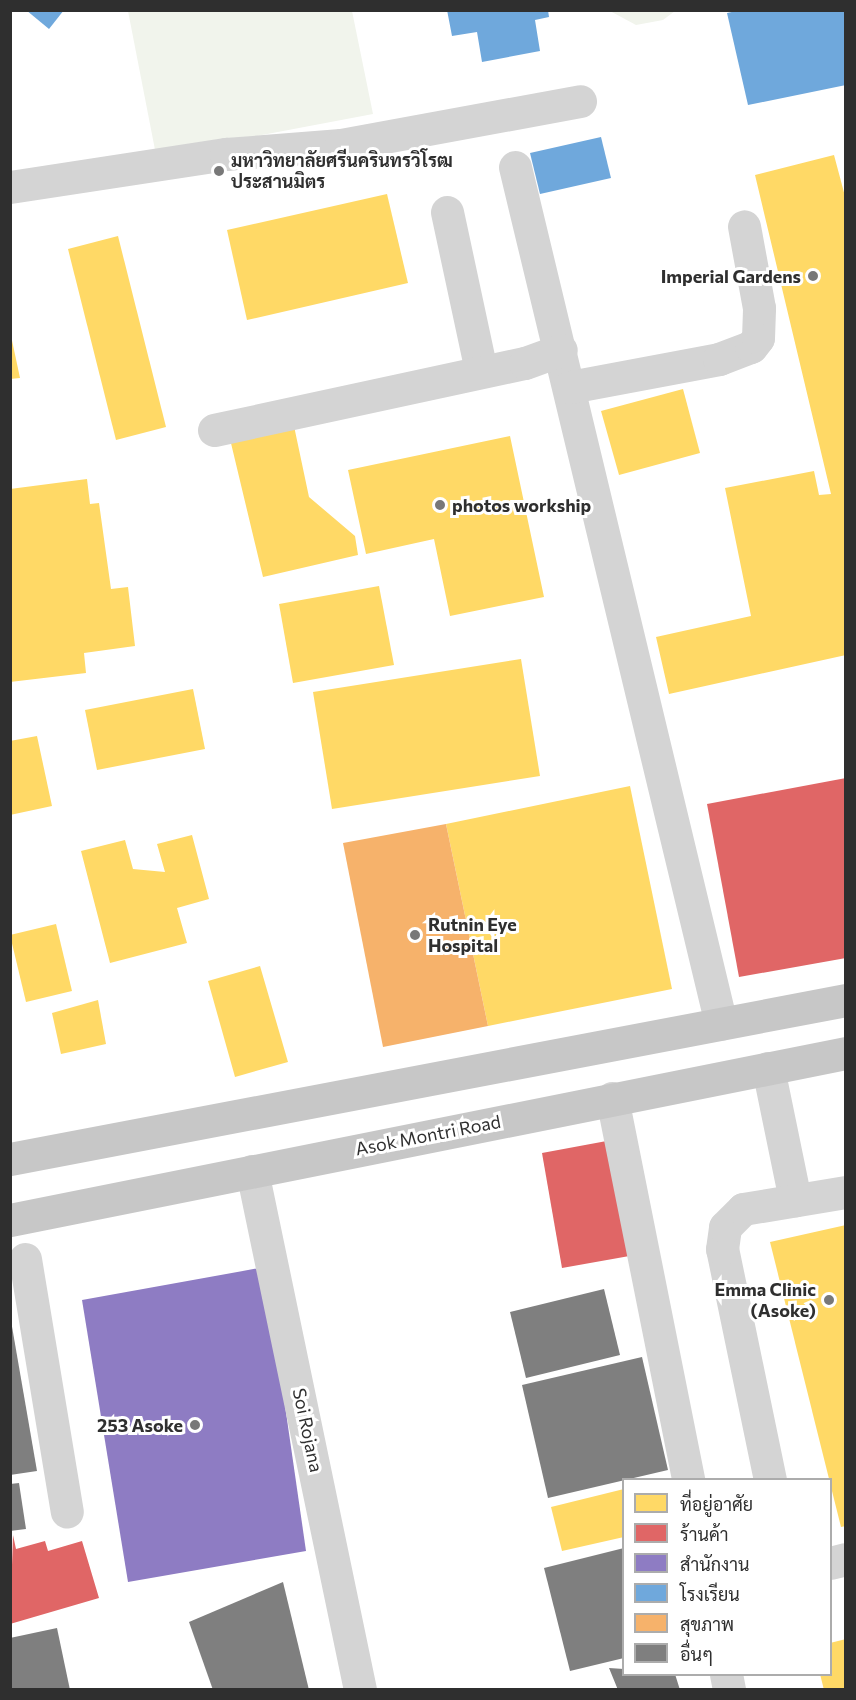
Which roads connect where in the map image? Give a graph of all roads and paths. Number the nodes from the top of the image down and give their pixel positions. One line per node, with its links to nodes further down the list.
1 (580, 101): 3 (street)
2 (515, 167): 6 (street)
3 (10, 187)
4 (447, 212): 7 (street)
5 (744, 226): 8 (street)
6 (561, 350): 7 (street); 8 (street)
7 (481, 371): 9 (street)
8 (570, 387): 11 (street)
9 (214, 430)
10 (846, 1000): 11 (main road)
11 (721, 1024): 15 (main road)
12 (846, 1053): 13 (main road, Asok Montri Road)
13 (768, 1068): 14 (main road, Asok Montri Road); 18 (street)
14 (612, 1098): 16 (main road, Asok Montri Road); 21 (street)
15 (10, 1159)
16 (252, 1171): 19 (main road, Asok Montri Road); 24 (street, Soi Rojana)
17 (846, 1192): 18 (street)
18 (795, 1200): 22 (street)
19 (15, 1219): 20 (street)
20 (18, 1261): 23 (street)
21 (688, 1478)
22 (770, 1478)
23 (67, 1512)
24 (360, 1689)

